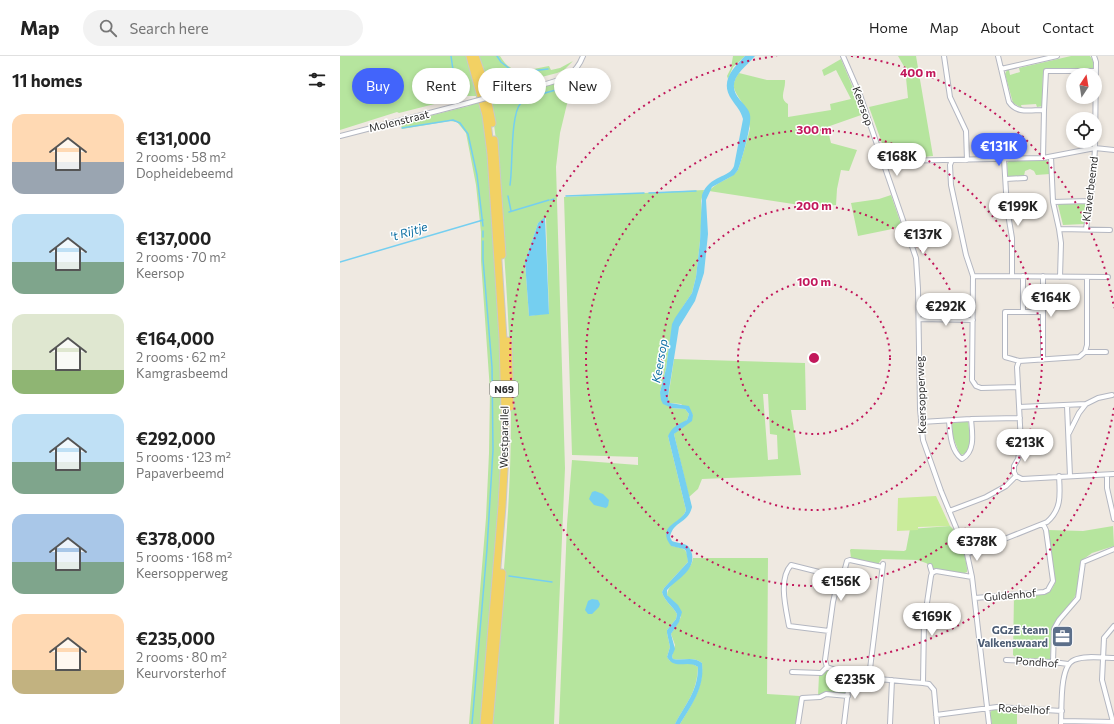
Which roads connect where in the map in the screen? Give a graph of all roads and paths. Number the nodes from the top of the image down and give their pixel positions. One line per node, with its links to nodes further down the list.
1 (470, 56): 88 (main road, Westparallel / N69)
2 (475, 56): 89 (main road, Westparallel / N69)
3 (583, 56): 13 (street, Molenstraat, bridge)
4 (843, 56): 21 (street, Keersop)
5 (944, 56): 20 (street)
6 (998, 56): 10 (street)
7 (1057, 56): 10 (street)
8 (1094, 56): 9 (street, Klaverbeemd)
9 (1096, 68)
10 (1001, 69): 12 (street)
11 (1066, 71): 12 (street)
12 (1044, 110): 17 (street)
13 (340, 136)
14 (1095, 148): 15 (street); 16 (street); 24 (street, Klaverbeemd)
15 (1114, 150)
16 (1052, 157): 17 (street); 25 (street)
17 (1043, 158): 18 (street)
18 (1004, 159): 20 (street); 23 (street)
19 (952, 160): 20 (street); 21 (street); 29 (street)
20 (967, 160)
21 (883, 163): 38 (street, Keersop)
22 (1025, 178): 23 (street)
23 (1006, 179): 30 (street)
24 (1089, 201): 25 (street); 27 (street, Klaverbeemd)
25 (1053, 202): 26 (street)
26 (1059, 229): 27 (street); 33 (street)
27 (1086, 229): 28 (street)
28 (1110, 230)
29 (973, 276): 30 (street); 39 (street)
30 (1012, 276): 31 (street)
31 (1023, 276): 32 (street); 36 (street)
32 (1043, 276): 33 (street); 37 (street)
33 (1060, 277): 34 (street)
34 (1087, 277): 35 (street); 40 (street)
35 (1108, 277)
36 (1023, 312): 37 (street); 43 (street)
37 (1043, 312): 42 (street)
38 (919, 319): 39 (street); 52 (street, Keersopperweg)
39 (973, 320): 44 (street)
40 (1085, 352): 41 (street); 42 (street)
41 (1106, 352)
42 (1043, 360): 43 (street)
43 (1018, 361): 44 (street)
44 (1018, 386): 48 (street)
45 (1112, 395): 46 (street)
46 (1086, 404): 47 (street); 53 (street)
47 (1067, 406): 48 (street); 53 (street)
48 (1019, 407): 49 (street)
49 (1020, 418): 50 (street); 56 (street)
50 (971, 419): 51 (street); 51 (street)
51 (949, 420): 52 (street)
52 (921, 422): 59 (street, Keersopperweg)
53 (1068, 435): 58 (street)
54 (1114, 474): 55 (street)
55 (1107, 475): 58 (street); 60 (street)
56 (1016, 476): 57 (street); 59 (street)
57 (1059, 476): 58 (street); 61 (street)
58 (1070, 476)
59 (948, 511): 63 (street, Keersopperweg)
60 (1114, 518)
61 (1043, 524): 63 (street); 68 (street, Guldenhof)
62 (1114, 549): 74 (street)
63 (967, 554): 67 (street, Keersopperweg)
64 (930, 566): 65 (street)
65 (932, 573): 67 (street); 81 (street)
66 (839, 577): 70 (street); 70 (street); 79 (street)
67 (972, 577): 68 (street, Keersopperweg)
68 (975, 598): 83 (street, Keersopperweg)
69 (1114, 626): 71 (street)
70 (829, 631): 76 (street)
71 (1102, 658): 72 (street); 75 (street); 86 (street)
72 (1114, 658)
73 (1006, 660): 74 (street, Pondhof)
74 (1053, 662): 75 (street, Pondhof)
75 (1068, 664): 84 (street)
76 (827, 667): 77 (street); 78 (street)
77 (792, 672)
78 (850, 674): 79 (street); 82 (street)
79 (869, 677): 80 (street)
80 (892, 680): 81 (street); 92 (street)
81 (923, 683): 85 (street)
82 (848, 696): 90 (street); 91 (street)
83 (987, 708): 84 (street, Roebelhof); 85 (street, Roebelhof); 94 (street, Keersopperweg)
84 (1062, 710): 87 (street)
85 (936, 715): 93 (street)
86 (1113, 722): 87 (street)
87 (1062, 723)
88 (484, 724)
89 (489, 724)
90 (798, 724)
91 (844, 724)
92 (890, 724)
93 (937, 724)
94 (989, 724)

